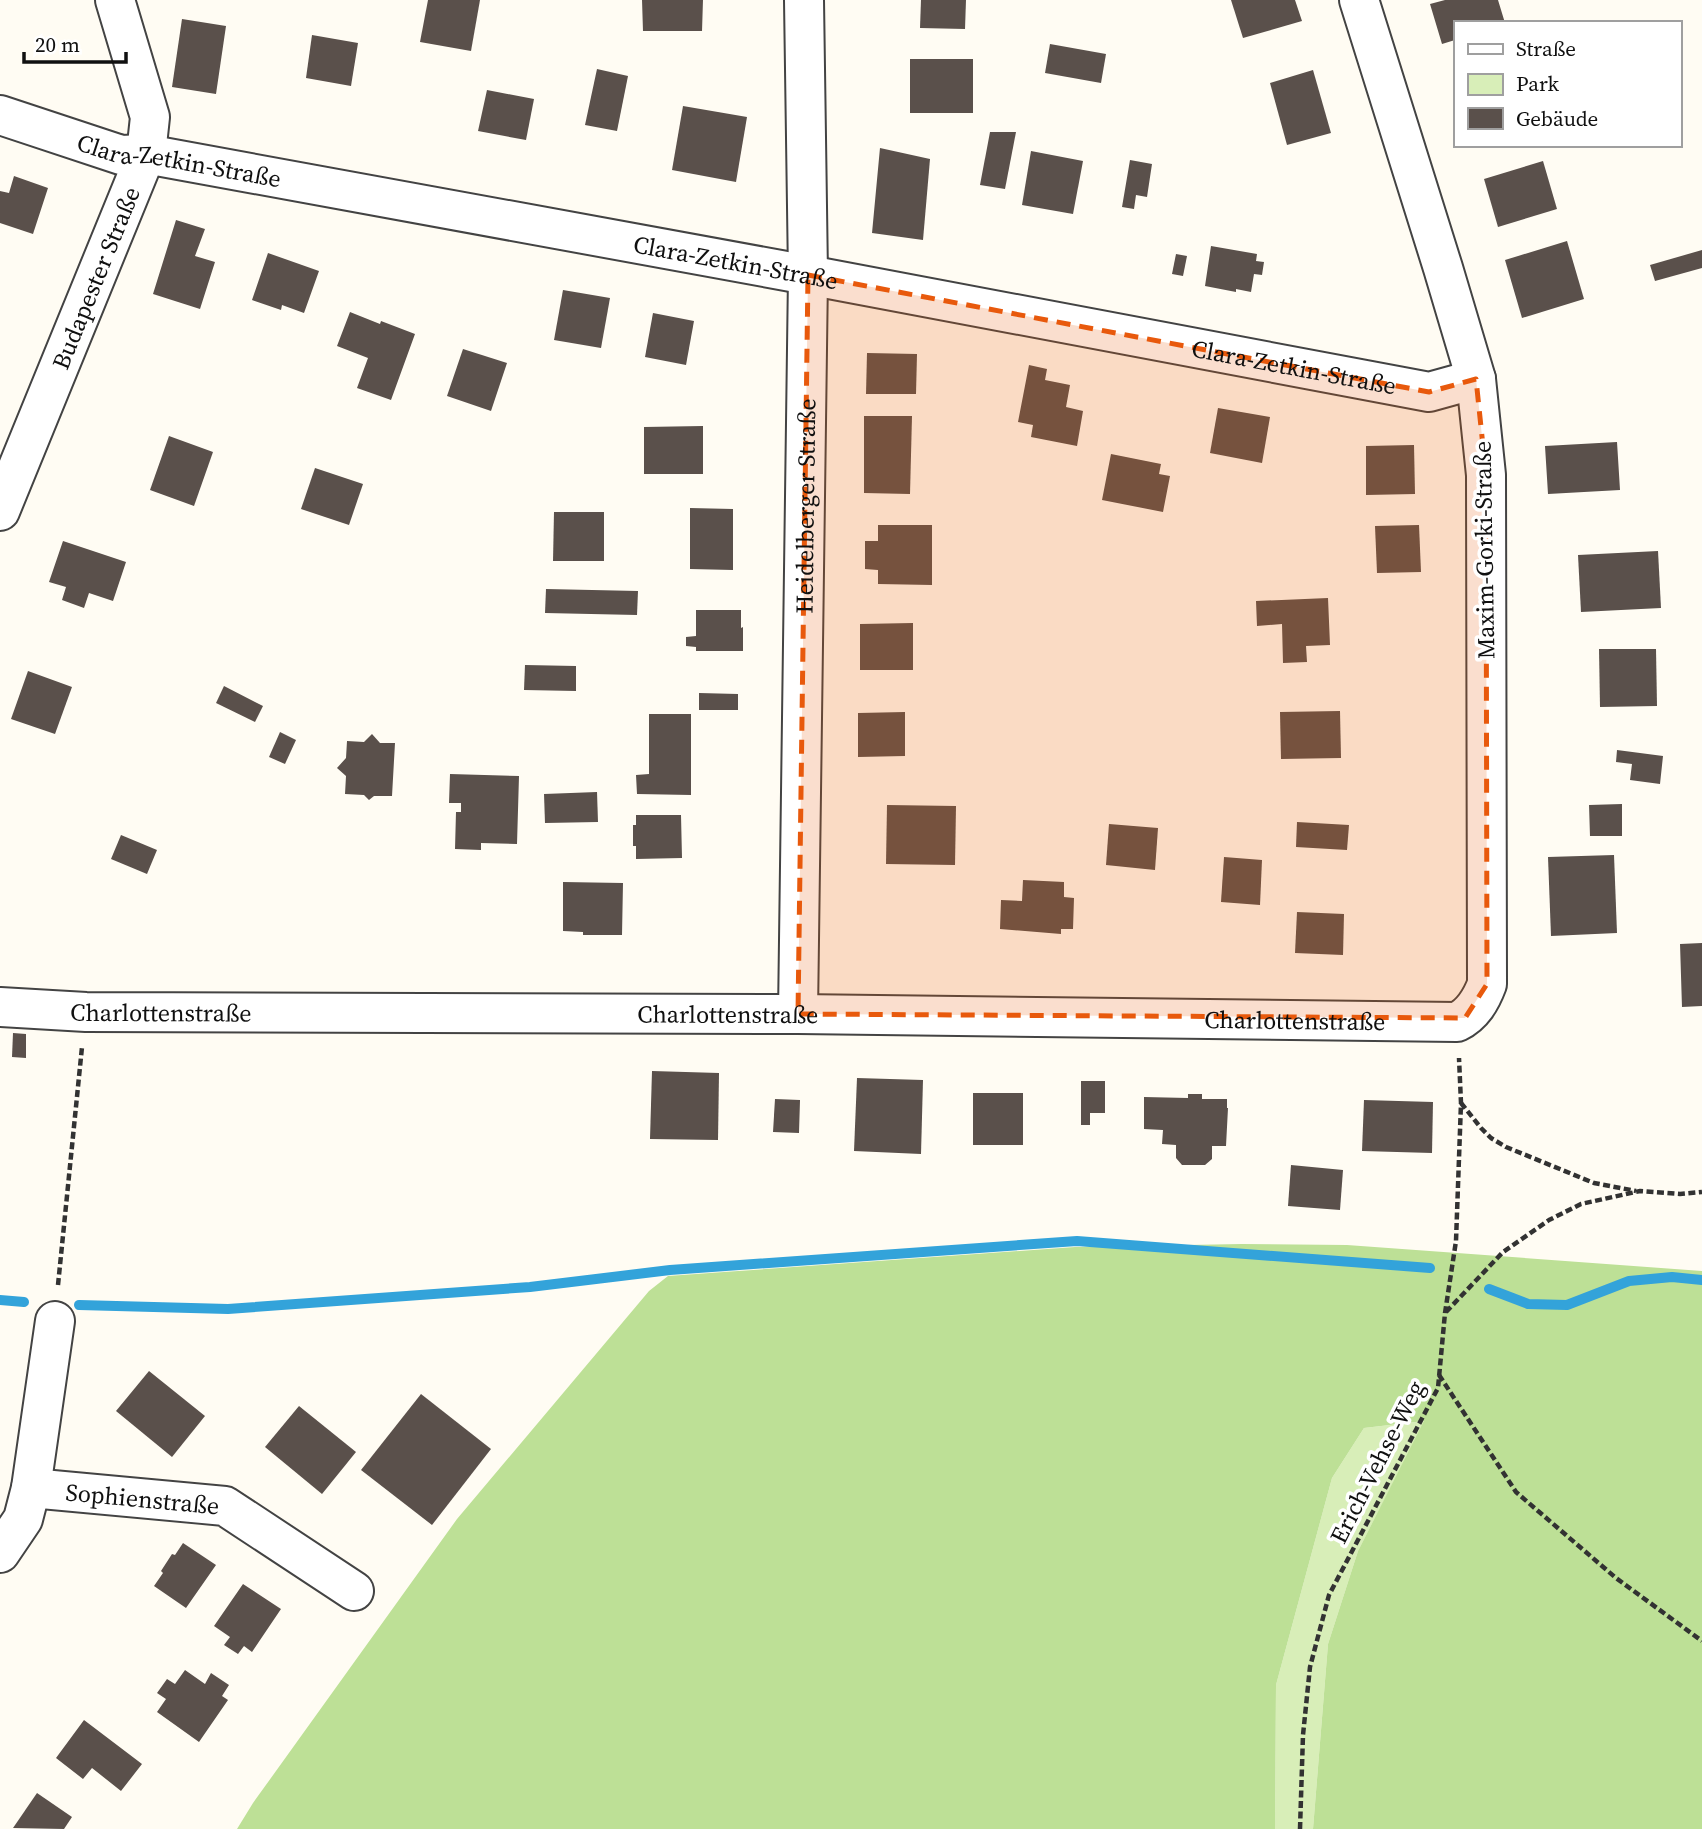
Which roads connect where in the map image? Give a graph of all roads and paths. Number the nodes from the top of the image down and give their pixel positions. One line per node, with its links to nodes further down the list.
1 (115, 0): 5 (street, Budapester Straße)
2 (804, 0): 6 (street, Heidelberger Straße)
3 (1359, 0): 7 (street, Maxim-Gorki-Straße)
4 (0, 115): 5 (street, Clara-Zetkin-Straße)
5 (146, 154): 6 (street, Clara-Zetkin-Straße); 8 (street, Budapester Straße)
6 (808, 275): 7 (street, Clara-Zetkin-Straße); 11 (street, Heidelberger Straße)
7 (1476, 379): 12 (street, Maxim-Gorki-Straße)
8 (0, 512)
9 (0, 1007): 10 (street, Charlottenstraße)
10 (86, 1012): 11 (street, Charlottenstraße); 17 (path)
11 (798, 1014): 12 (street, Charlottenstraße)
12 (1457, 1022): 13 (path, Erich-Vehse-Weg)
13 (1461, 1103): 14 (path); 16 (path, Erich-Vehse-Weg)
14 (1640, 1191): 15 (path); 16 (path)
15 (1702, 1192)
16 (1445, 1313): 18 (path, Erich-Vehse-Weg)
17 (55, 1321): 19 (street, Sophienstraße)
18 (1439, 1374): 22 (path); 23 (path, Erich-Vehse-Weg)
19 (31, 1488): 20 (street, Sophienstraße); 21 (street, Sophienstraße)
20 (0, 1553)
21 (354, 1591)
22 (1702, 1642)
23 (1300, 1829)

